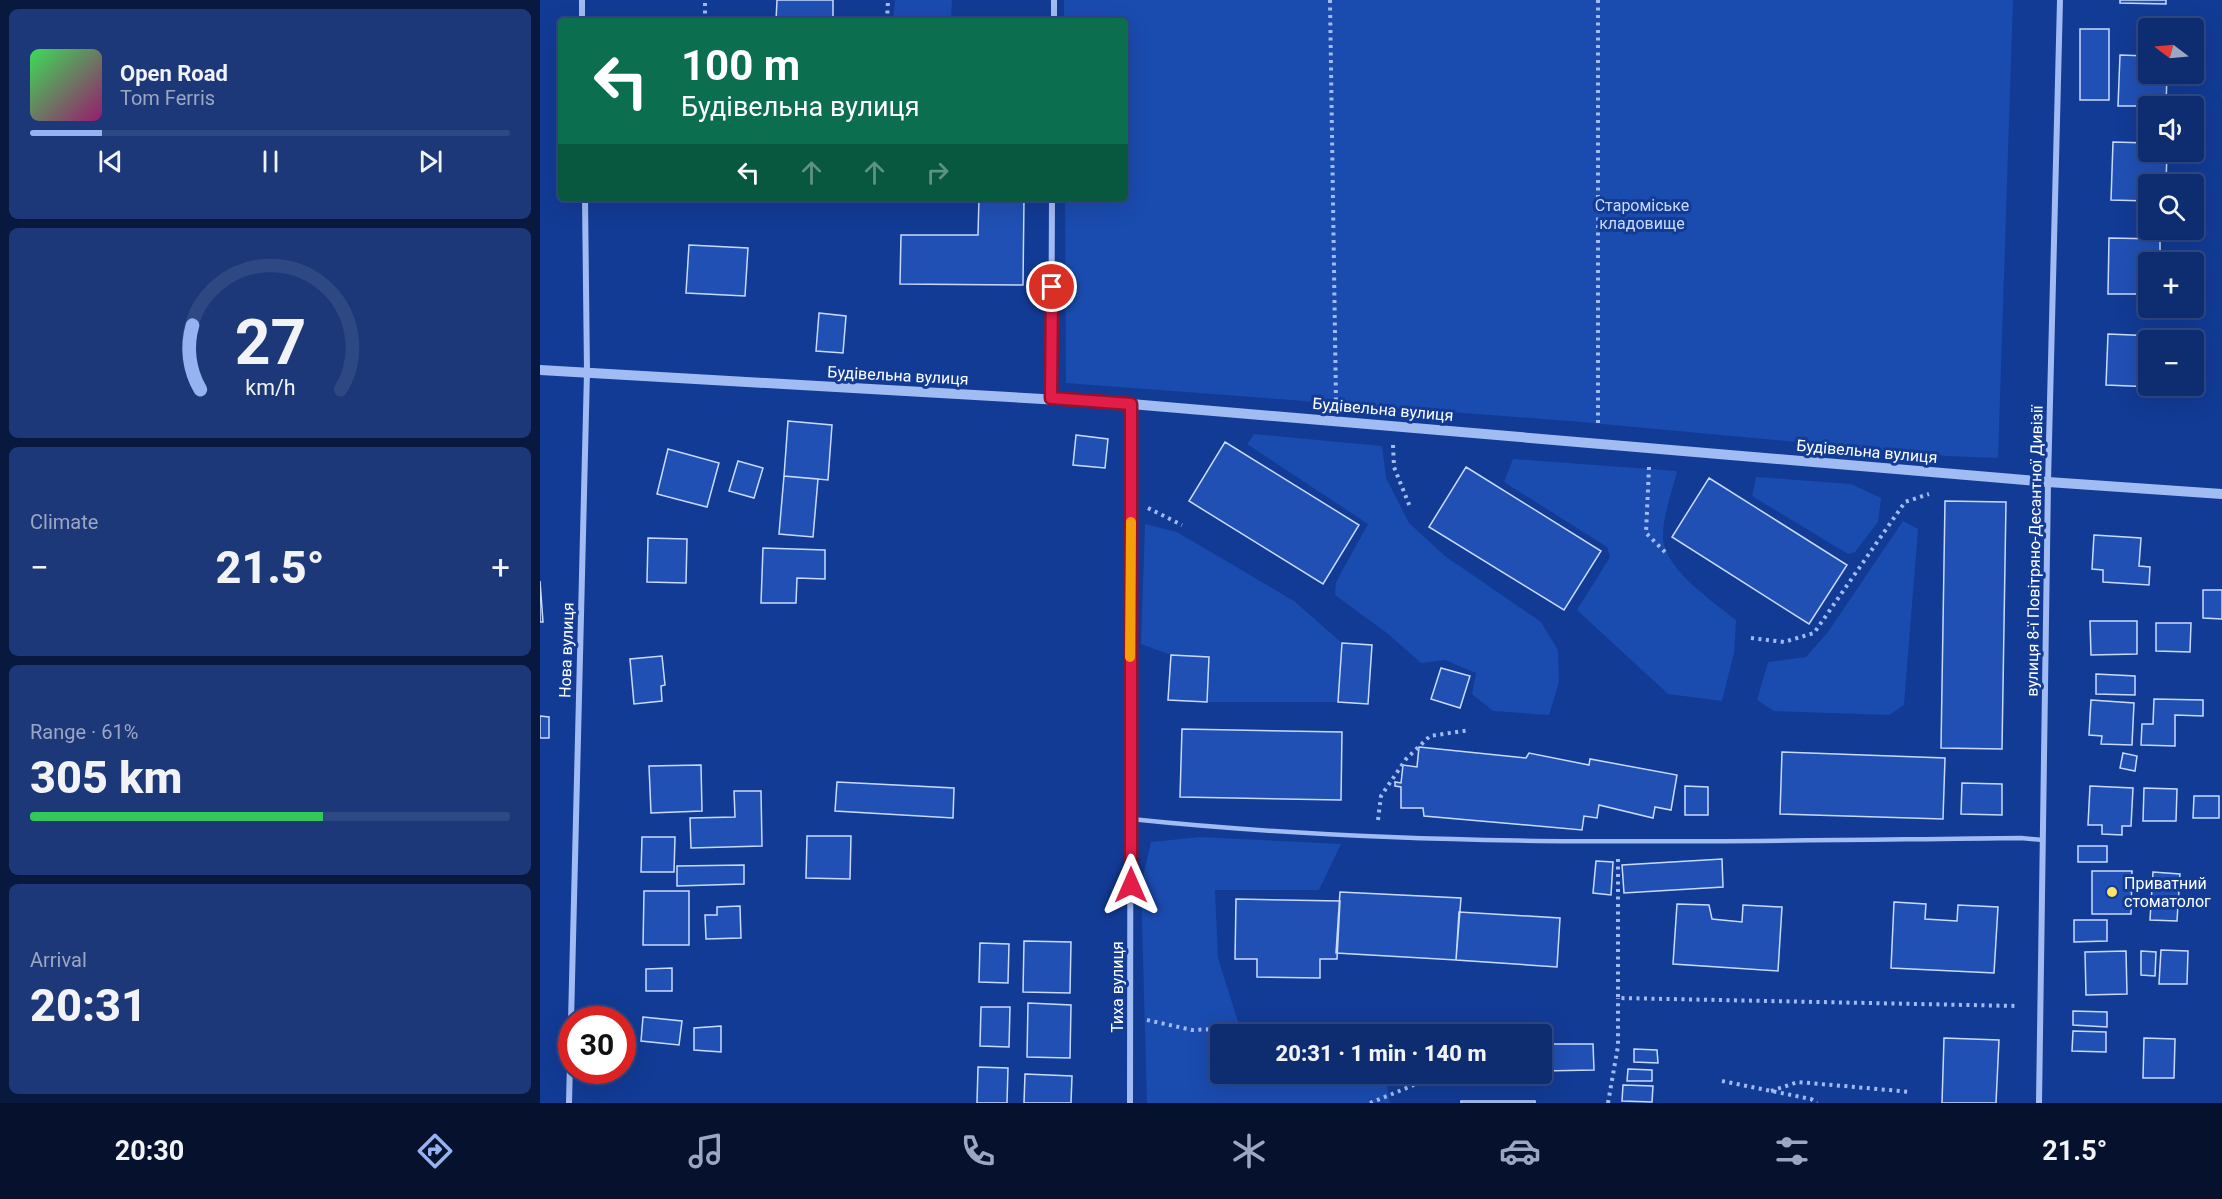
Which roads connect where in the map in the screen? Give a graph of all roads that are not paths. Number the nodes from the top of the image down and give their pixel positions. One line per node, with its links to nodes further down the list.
1 (582, 0): 4 (street)
2 (1054, 0): 5 (street)
3 (2060, 0): 12 (street, вулиця 8-ї Повітряно-Десантної Дивізії)
4 (582, 18)
5 (1054, 18)
6 (585, 201): 9 (street, Нова вулиця)
7 (1053, 201): 10 (street)
8 (540, 370): 9 (street, Будівельна вулиця)
9 (587, 372): 10 (street, Будівельна вулиця); 16 (street, Нова вулиця)
10 (1051, 398): 11 (street, Будівельна вулиця)
11 (1131, 404): 12 (street, Будівельна вулиця); 14 (street, Тиха вулиця)
12 (2048, 482): 13 (street, Будівельна вулиця); 15 (street, вулиця 8-ї Повітряно-Десантної Дивізії)
13 (2222, 494)
14 (1131, 819): 15 (lane); 17 (street, Тиха вулиця)
15 (2043, 840): 18 (street, вулиця 8-ї Повітряно-Десантної Дивізії)
16 (569, 1103)
17 (1130, 1103)
18 (2039, 1103)

